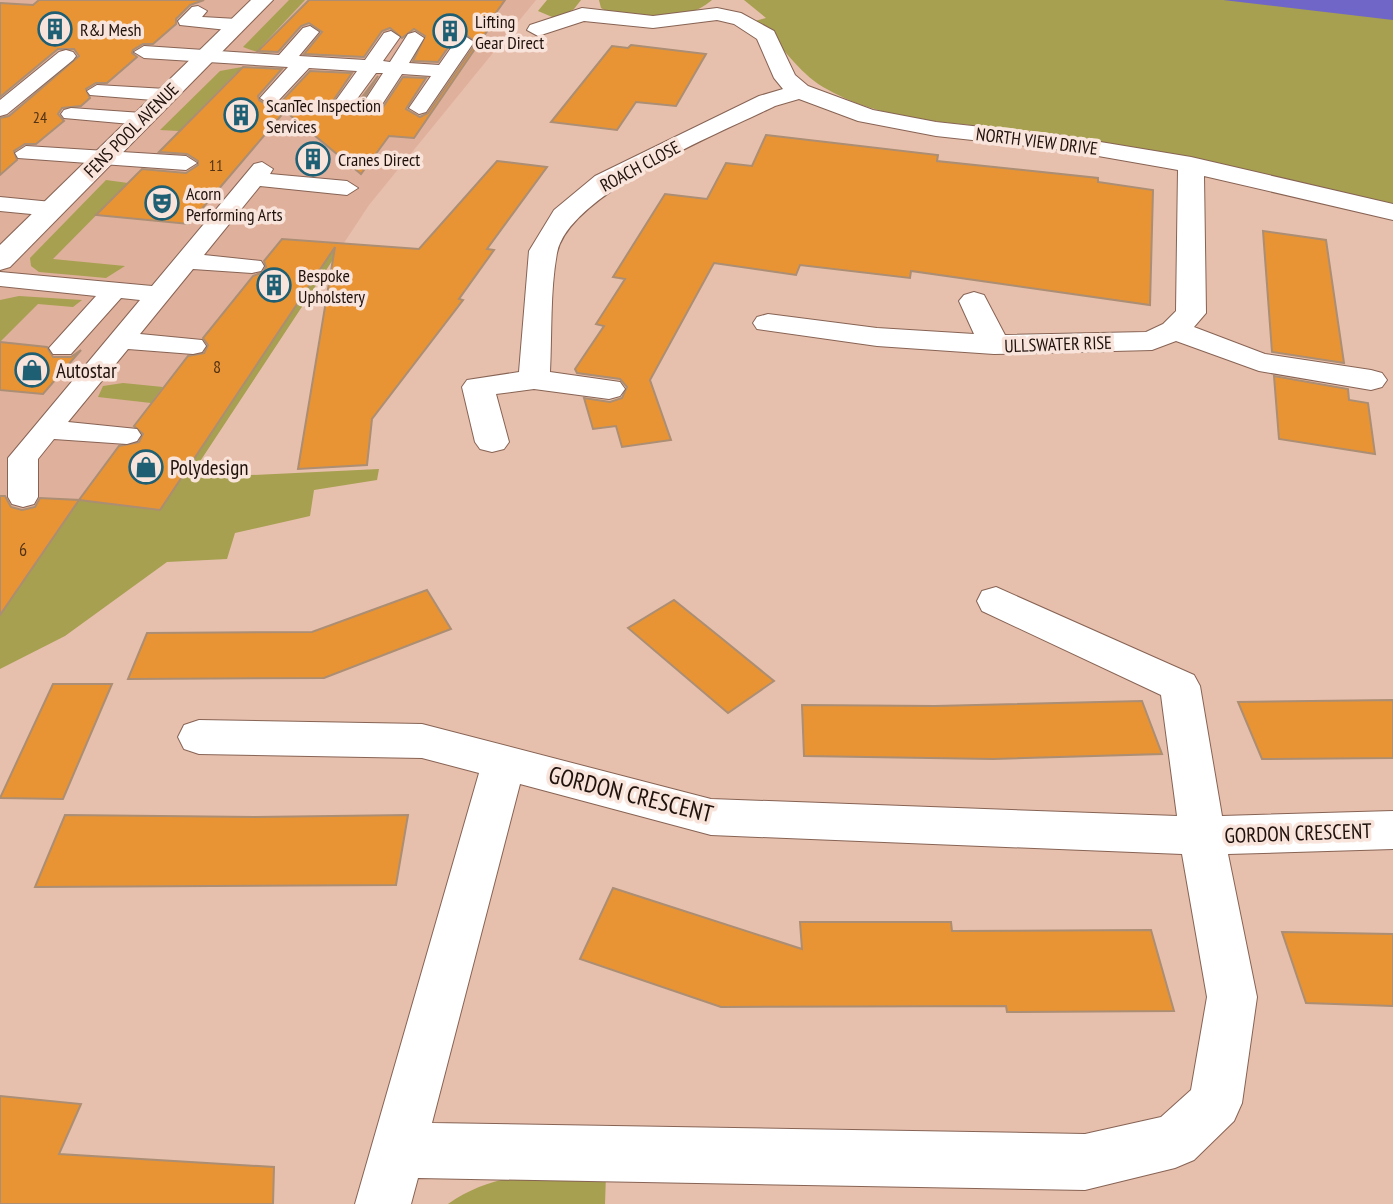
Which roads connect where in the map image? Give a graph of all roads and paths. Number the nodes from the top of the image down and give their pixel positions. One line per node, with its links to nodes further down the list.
1 (263, 0): 5 (street, FENS POOL AVENUE)
2 (586, 7): 3 (street); 6 (street)
3 (721, 8): 19 (street)
4 (188, 18): 5 (lane)
5 (237, 25): 13 (street, FENS POOL AVENUE)
6 (538, 30)
7 (310, 32): 14 (lane)
8 (391, 37): 15 (lane)
9 (415, 38): 16 (lane)
10 (466, 42): 17 (lane)
11 (144, 52): 13 (lane)
12 (66, 56): 25 (lane)
13 (205, 56): 14 (lane); 20 (street, FENS POOL AVENUE)
14 (294, 62): 15 (lane); 21 (lane)
15 (369, 66): 16 (lane); 22 (lane)
16 (394, 68): 17 (lane); 23 (lane)
17 (444, 71): 24 (lane)
18 (97, 91): 20 (lane)
19 (800, 91): 31 (street, NORTH VIEW DRIVE); 50 (street, ROACH CLOSE)
20 (166, 95): 27 (street, FENS POOL AVENUE)
21 (270, 97)
22 (344, 103)
23 (372, 105)
24 (419, 108)
25 (0, 110)
26 (71, 114): 27 (lane)
27 (142, 119): 29 (street, FENS POOL AVENUE)
28 (26, 153): 29 (lane)
29 (104, 157): 30 (lane); 34 (street, FENS POOL AVENUE)
30 (186, 163)
31 (1191, 165): 35 (street, NORTH VIEW DRIVE); 45 (street)
32 (347, 188): 38 (lane)
33 (0, 204): 34 (lane)
34 (52, 209): 36 (street, FENS POOL AVENUE)
35 (1393, 212)
36 (10, 240): 37 (street, FENS POOL AVENUE)
37 (0, 261)
38 (186, 261): 39 (lane); 42 (lane)
39 (252, 266)
40 (0, 279): 41 (lane)
41 (115, 290): 42 (lane); 49 (lane)
42 (158, 294): 46 (lane)
43 (974, 301): 47 (street)
44 (768, 323): 47 (street, ULLSWATER RISE)
45 (1174, 330): 47 (street, ULLSWATER RISE); 51 (street)
46 (119, 340): 48 (lane); 55 (lane)
47 (994, 345)
48 (193, 346)
49 (62, 348)
50 (534, 379): 52 (street); 54 (street)
51 (1371, 380)
52 (609, 388)
53 (127, 435): 55 (lane)
54 (492, 442)
55 (21, 449): 56 (lane)
56 (23, 497)
57 (996, 601): 61 (street, GORDON CRESCENT)
58 (198, 737): 59 (street, GORDON CRESCENT)
59 (504, 762): 61 (street, GORDON CRESCENT); 62 (street)
60 (1393, 830): 61 (street, GORDON CRESCENT)
61 (1202, 836): 62 (street, GORDON CRESCENT)
62 (396, 1150): 63 (street)
63 (383, 1204)

